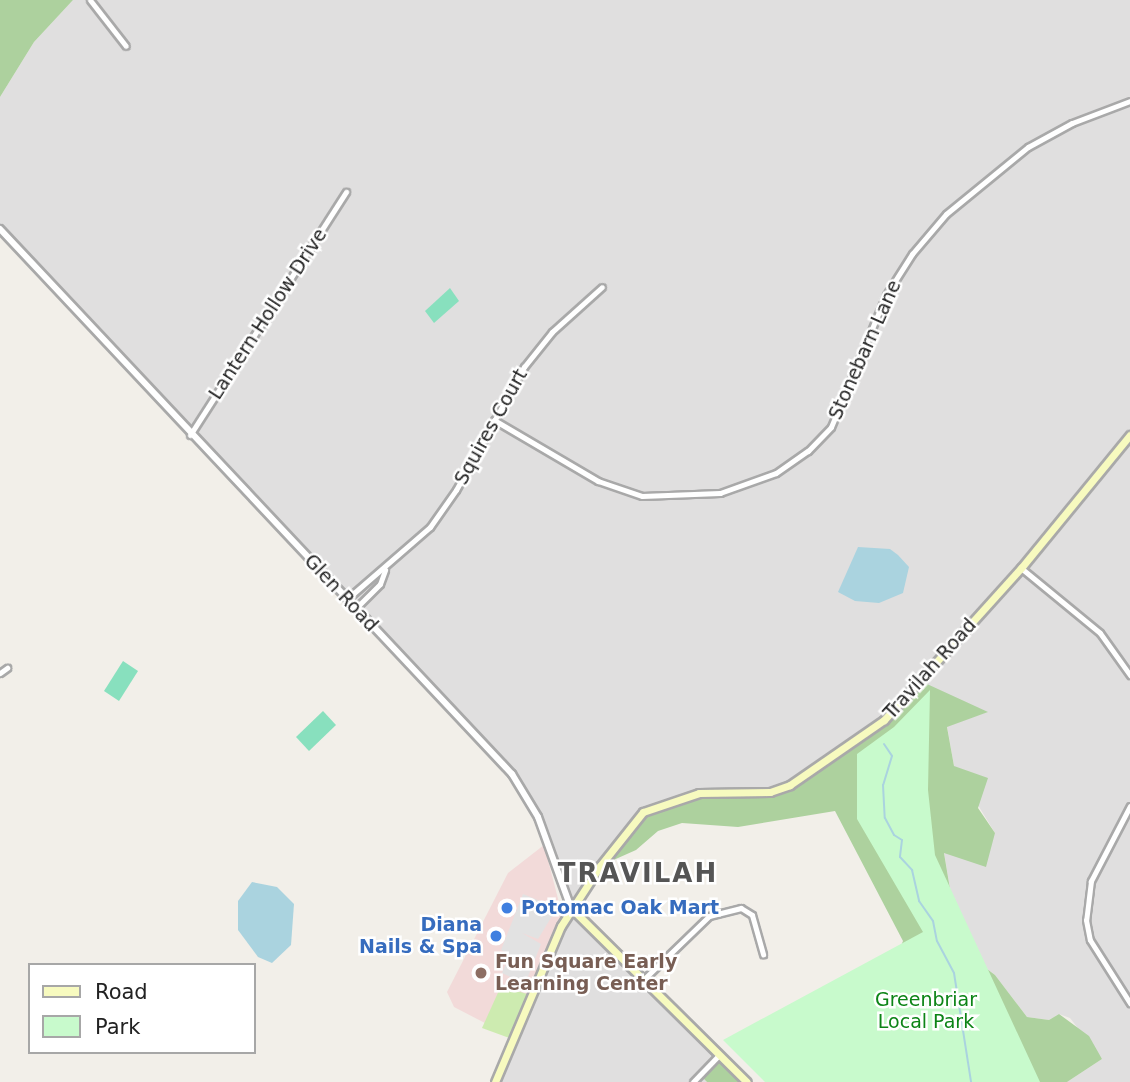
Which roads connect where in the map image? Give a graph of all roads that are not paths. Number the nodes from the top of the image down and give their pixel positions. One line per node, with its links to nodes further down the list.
1 (90, 0): 2 (street)
2 (126, 46)
3 (1130, 101): 7 (street, Stonebarn Lane)
4 (346, 192): 8 (street, Lantern Hollow Drive)
5 (0, 229): 8 (street, Glen Road)
6 (602, 287): 7 (street, Squires Court)
7 (494, 420): 11 (street, Squires Court)
8 (190, 435): 12 (street, Glen Road)
9 (1130, 435): 10 (main road, Travilah Road)
10 (1021, 568): 16 (street); 18 (main road, Travilah Road)
11 (385, 570): 12 (street, Squires Court); 13 (street, Squires Court)
12 (347, 599): 13 (street, Glen Road)
13 (356, 608): 18 (street, Glen Road)
14 (7, 668): 15 (street)
15 (0, 673)
16 (1130, 675)
17 (1130, 806): 21 (street)
18 (571, 908): 20 (main road, Glen Road); 23 (main road, Travilah Road)
19 (763, 954): 20 (street)
20 (643, 980): 22 (main road, Glen Road)
21 (1130, 1003)
22 (719, 1055): 24 (street); 25 (main road, Glen Road)
23 (495, 1082)
24 (693, 1082)
25 (747, 1082)

